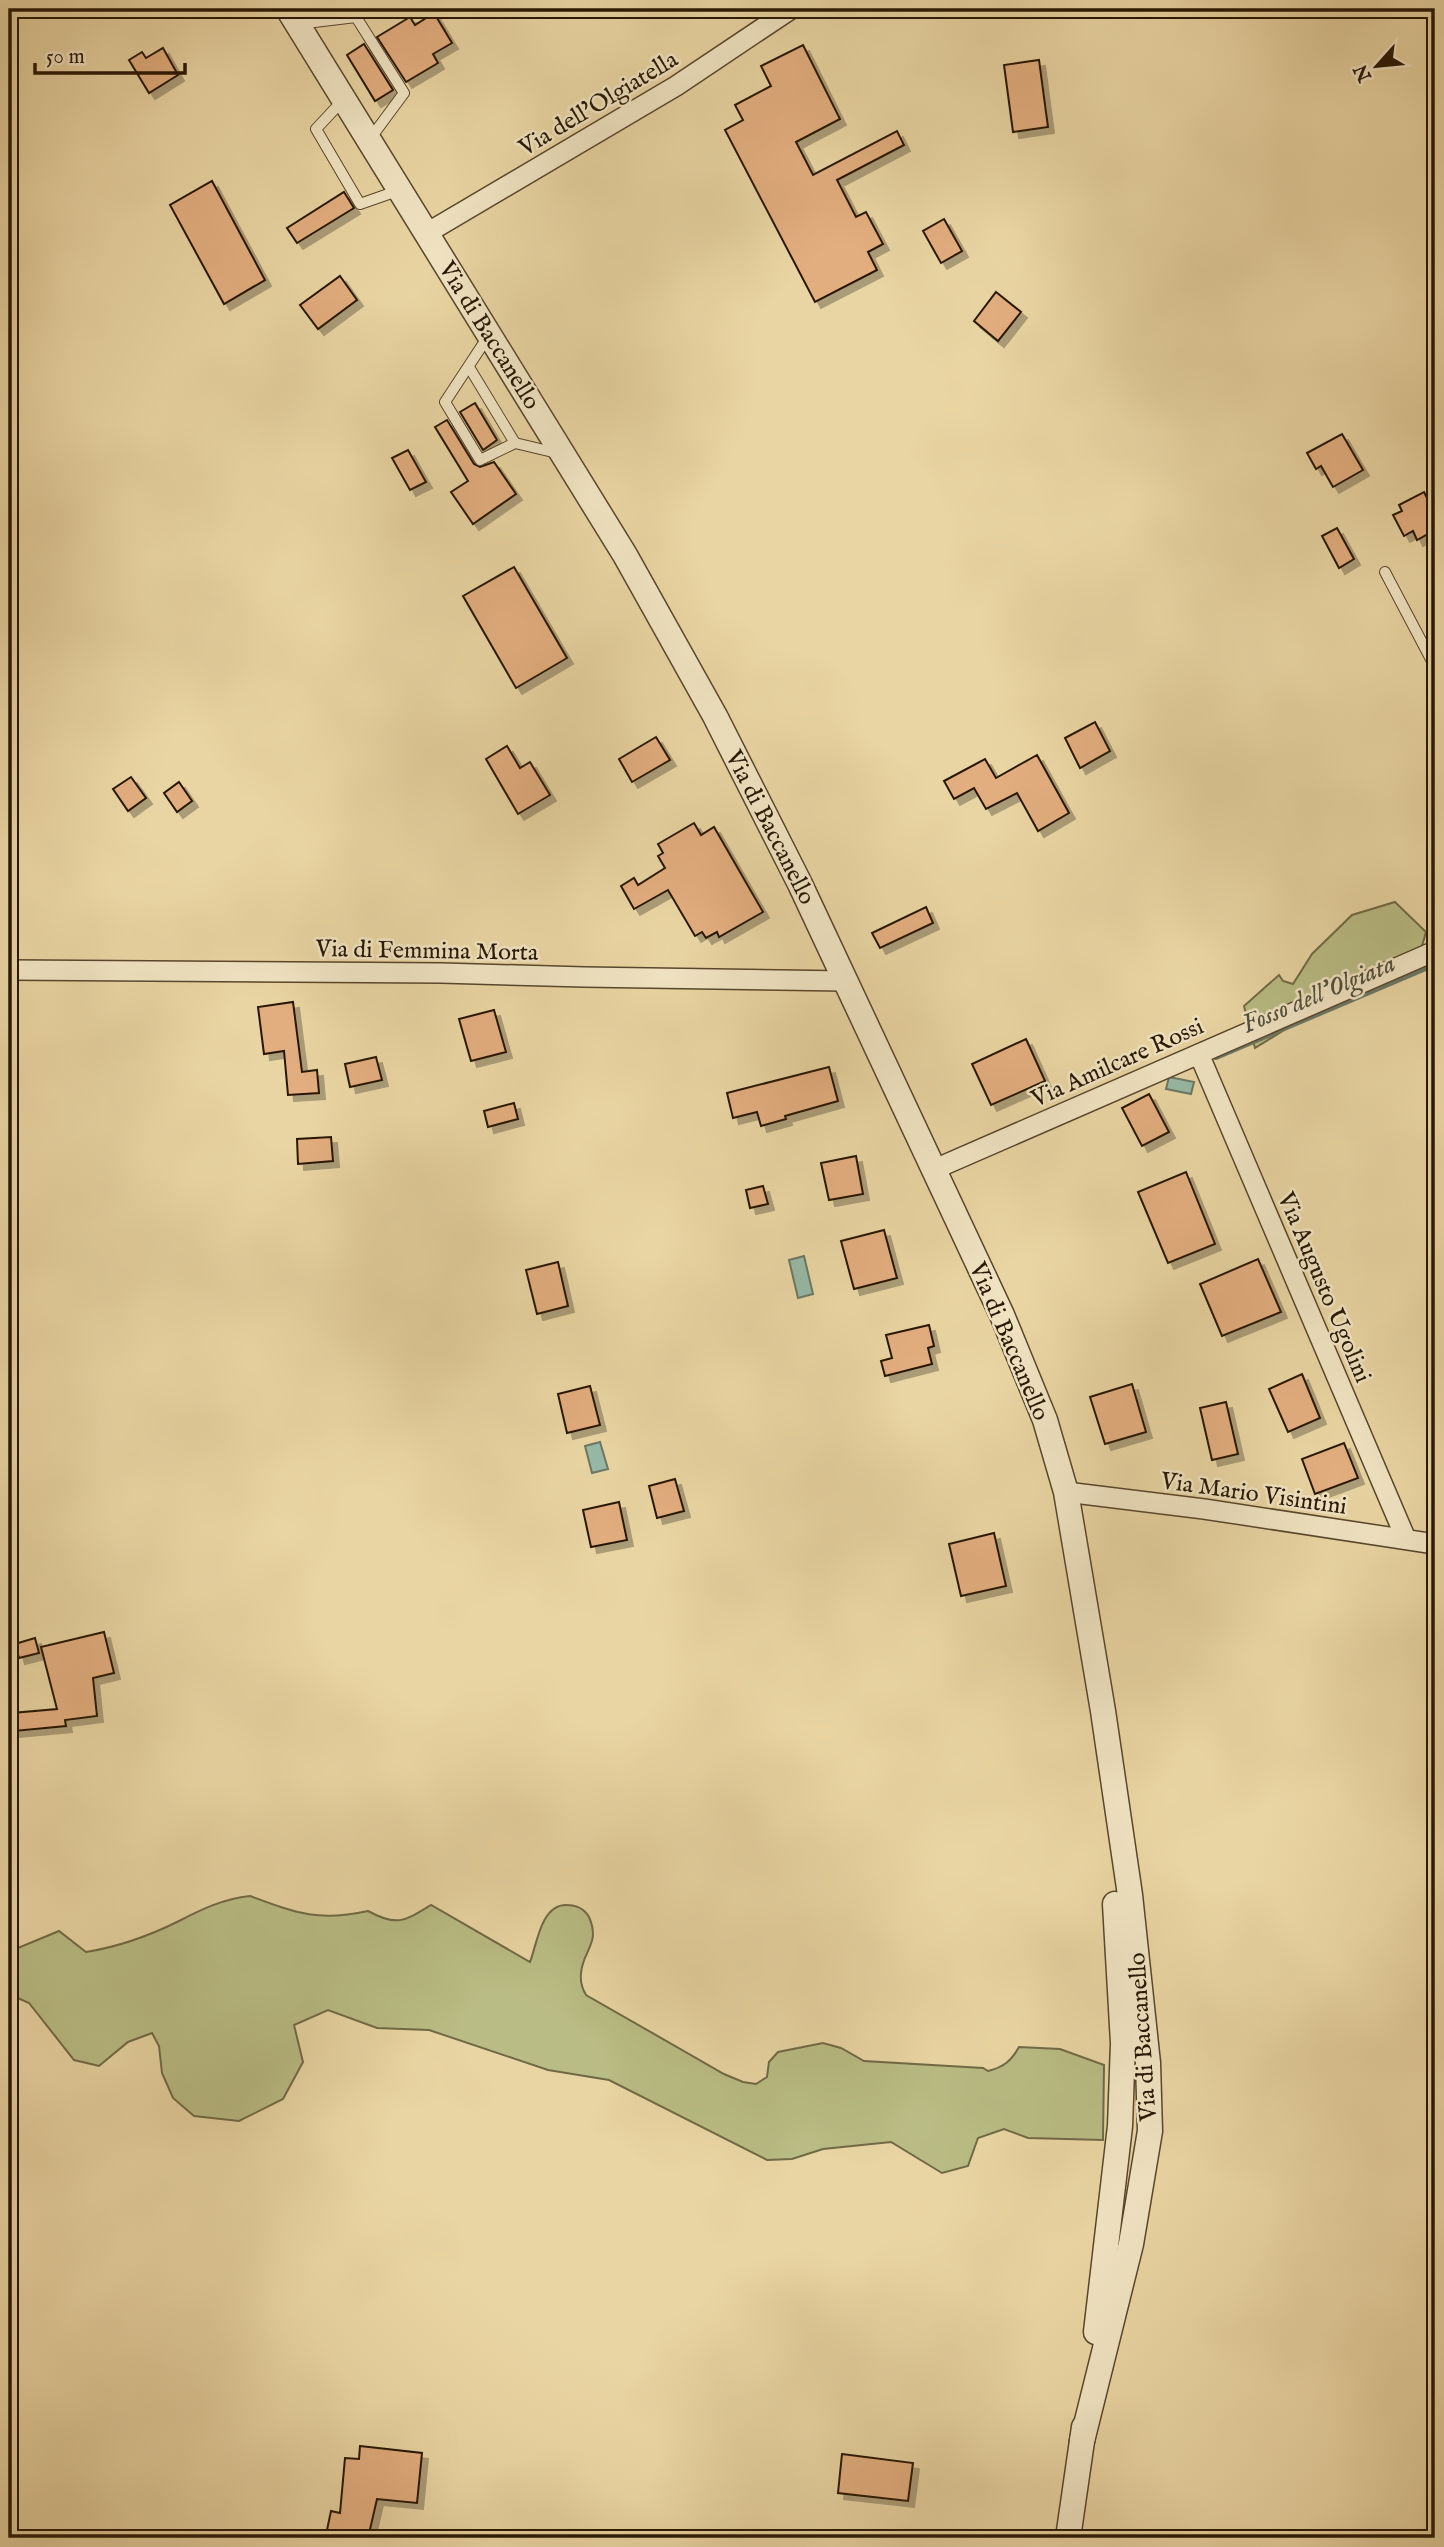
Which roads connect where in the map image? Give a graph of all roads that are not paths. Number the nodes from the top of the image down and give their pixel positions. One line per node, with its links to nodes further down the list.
1 (791, 9): 6 (street, Via dell'Olgiatella)
2 (293, 16): 3 (street, Via di Baccanello); 4 (lane)
3 (344, 99): 4 (street, Via di Baccanello); 5 (lane)
4 (370, 139): 5 (street, Via di Baccanello)
5 (401, 190): 6 (street, Via di Baccanello)
6 (427, 233): 7 (street, Via di Baccanello)
7 (490, 335): 8 (lane); 10 (street, Via di Baccanello)
8 (469, 367): 9 (lane); 9 (lane)
9 (515, 443): 10 (lane)
10 (563, 454): 15 (street, Via di Baccanello)
11 (1385, 572): 12 (lane)
12 (1435, 667)
13 (1435, 951): 16 (street, Via Amilcare Rossi)
14 (9, 970): 15 (street, Via di Femmina Morta)
15 (845, 981): 17 (street, Via di Baccanello)
16 (1199, 1054): 17 (street, Via Amilcare Rossi); 19 (street, Via Augusto Ugolini)
17 (935, 1169): 18 (street, Via di Baccanello)
18 (1066, 1492): 19 (street, Via Mario Visintini); 21 (street, Via di Baccanello)
19 (1406, 1539): 20 (street, Via Mario Visintini)
20 (1435, 1544)
21 (1103, 1711): 22 (street, Via di Baccanello); 22 (street, Via di Baccanello)
22 (1082, 2441): 23 (street, Via di Baccanello)
23 (1068, 2538)

